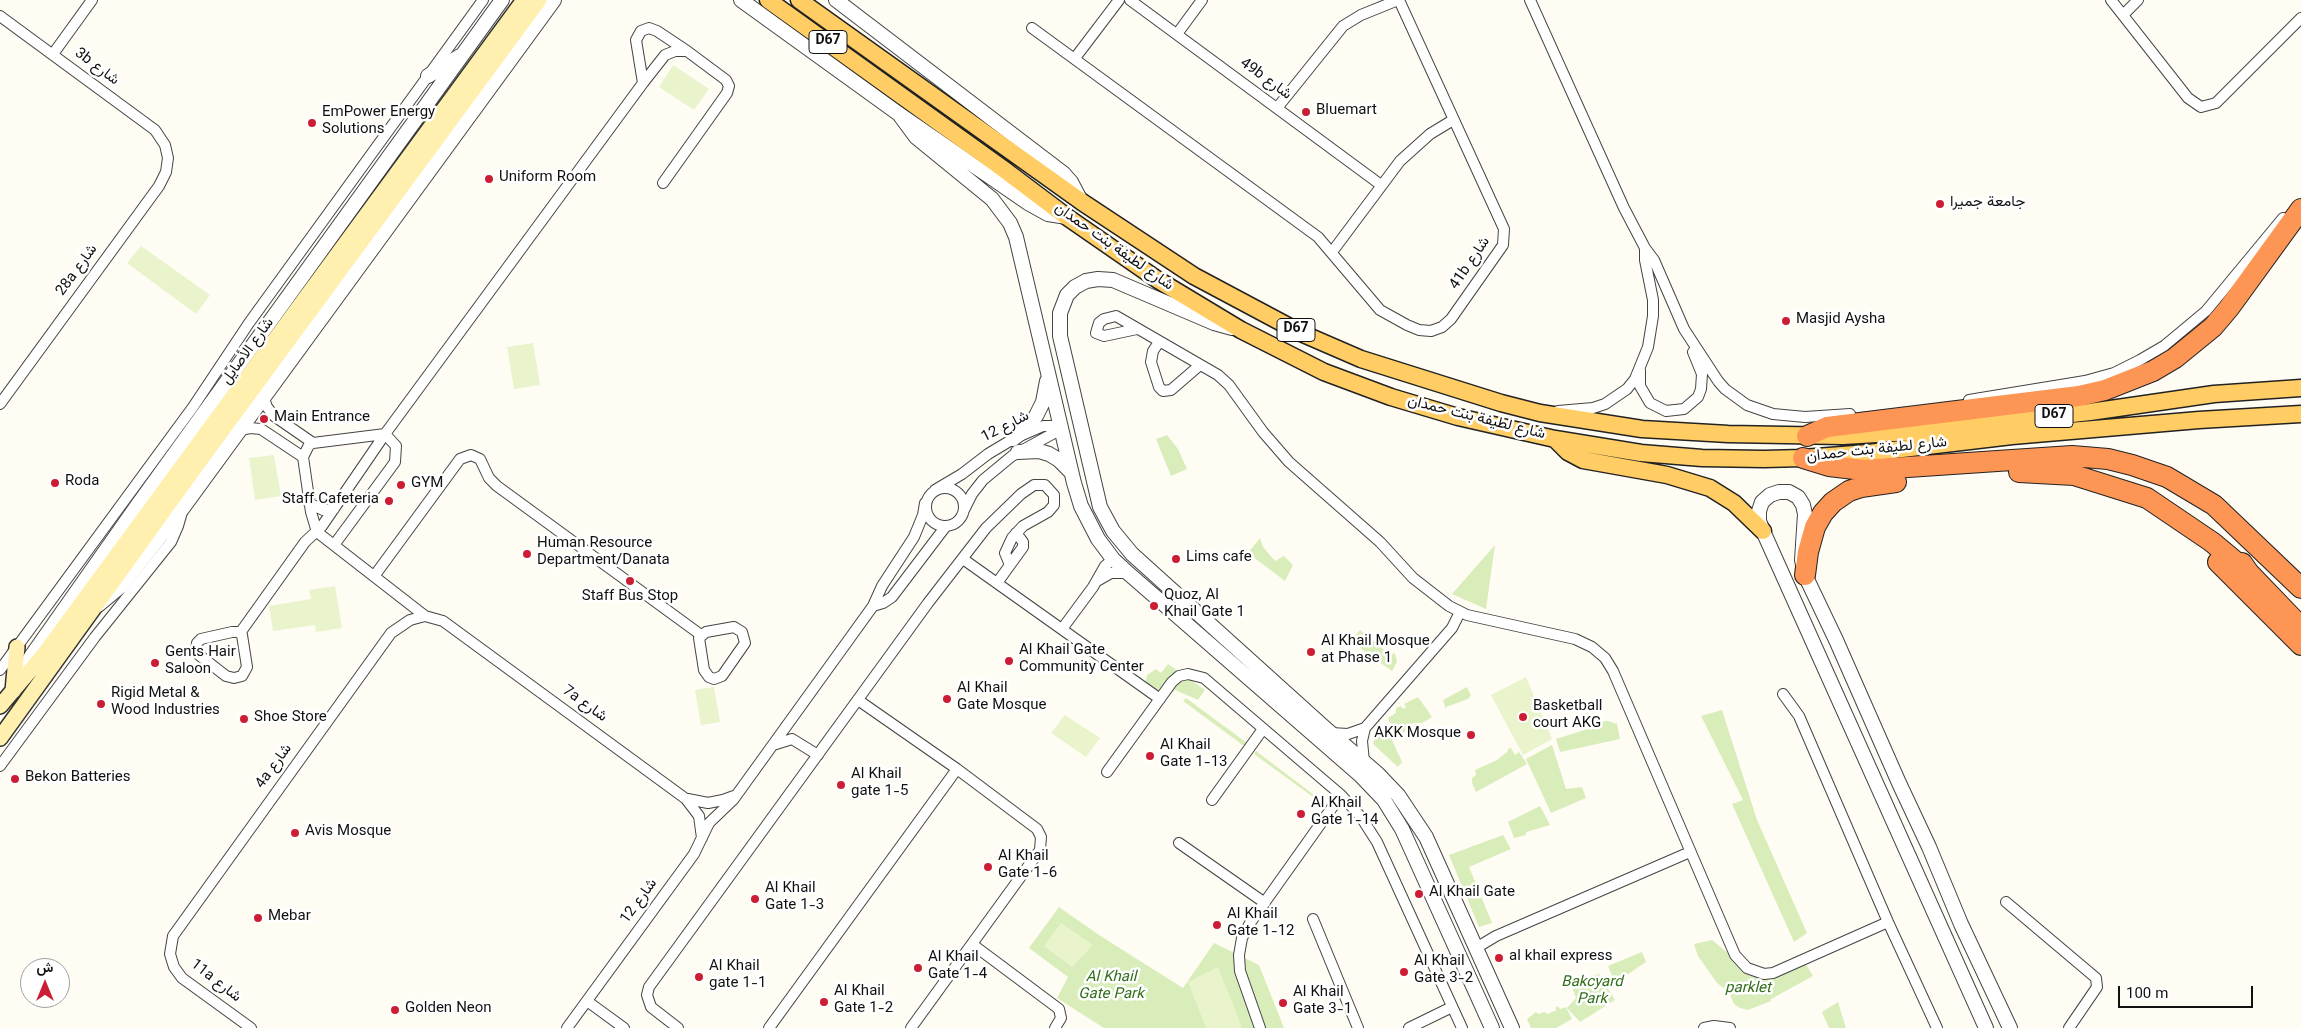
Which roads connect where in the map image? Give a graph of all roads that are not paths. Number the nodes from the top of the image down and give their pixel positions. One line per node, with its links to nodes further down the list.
1 (92, 0): 26 (street)
2 (483, 0): 29 (street)
3 (502, 0): 25 (street, شارع الأصايل)
4 (524, 0): 65 (main road)
5 (538, 0): 65 (main road)
6 (554, 0): 52 (street)
7 (741, 0): 32 (street)
8 (768, 0): 40 (main road, شارع لطيفة بنت حمدان / D67)
9 (798, 0): 37 (main road, شارع لطيفة بنت حمدان / D67)
10 (836, 0): 37 (street)
11 (1119, 0): 28 (street)
12 (1130, 0): 23 (street, 49b شارع)
13 (1202, 0): 23 (street)
14 (1398, 0): 31 (street); 33 (street, 41b شارع)
15 (1530, 0): 41 (street)
16 (2111, 0): 18 (street)
17 (2138, 0): 18 (street)
18 (2123, 15): 20 (street)
19 (0, 16): 26 (street, 3b شارع)
20 (2301, 18)
21 (1032, 28): 28 (street)
22 (661, 33): 24 (street); 27 (street); 30 (street)
23 (1177, 34): 31 (street, 49b شارع)
24 (687, 51): 27 (street); 35 (street)
25 (465, 53): 29 (street); 106 (street, شارع الأصايل)
26 (53, 54): 34 (street, 3b شارع)
27 (665, 55): 30 (street)
28 (1075, 58): 42 (street)
29 (428, 76): 104 (street)
30 (643, 83): 58 (street)
31 (1277, 108): 36 (street, 49b شارع)
32 (899, 114): 40 (street); 50 (street)
33 (1453, 120): 36 (street); 42 (street, 41b شارع)
34 (167, 151): 53 (street, 28a شارع)
35 (663, 183)
36 (1381, 185): 42 (street)
37 (1082, 202): 54 (main road, شارع لطيفة بنت حمدان / D67)
38 (2301, 202): 46 (street)
39 (2301, 209): 59 (highway)
40 (1067, 218): 45 (main road, شارع لطيفة بنت حمدان / D67)
41 (1644, 248): 46 (street); 49 (street)
42 (1332, 252)
43 (1064, 301): 45 (street); 56 (street); 75 (street)
44 (1137, 329): 47 (street)
45 (1241, 330): 62 (main road, شارع لطيفة بنت حمدان / D67)
46 (1688, 335): 49 (street)
47 (1159, 342): 48 (street); 48 (street)
48 (1200, 365): 97 (street)
49 (1640, 367): 54 (street)
50 (1047, 368): 56 (street); 61 (street)
51 (2301, 388): 59 (main road, شارع لطيفة بنت حمدان / D67)
52 (263, 396): 57 (street); 63 (street)
53 (0, 404)
54 (1540, 413): 59 (main road, شارع لطيفة بنت حمدان / D67)
55 (2301, 414): 68 (main road, شارع لطيفة بنت حمدان / D67)
56 (1061, 426): 61 (street, شارع 12); 64 (street, شارع 12); 70 (street); 75 (street)
57 (240, 430): 67 (street); 76 (street)
58 (385, 434): 60 (street); 69 (street); 83 (street)
59 (1807, 436)
60 (359, 437): 63 (street); 69 (street)
61 (1013, 438): 72 (street, شارع 12)
62 (1555, 439): 68 (main road, شارع لطيفة بنت حمدان / D67); 80 (main road)
63 (313, 443): 67 (street)
64 (1018, 452): 70 (street); 78 (street, شارع 12)
65 (196, 456): 95 (main road); 106 (main road)
66 (2072, 456): 68 (highway); 89 (highway); 94 (highway)
67 (303, 457): 73 (street)
68 (1803, 458)
69 (367, 460): 77 (street)
70 (1071, 472): 85 (street)
71 (2111, 486): 89 (highway); 91 (highway); 103 (highway)
72 (935, 490): 74 (street); 78 (street)
73 (309, 503): 77 (street); 81 (street)
74 (925, 503): 79 (street); 96 (street, شارع 12)
75 (1100, 507): 87 (street)
76 (182, 509): 95 (street); 118 (street)
77 (334, 510): 81 (street)
78 (964, 510): 79 (street)
79 (946, 526): 96 (street, شارع 12)
80 (1762, 531): 91 (street); 156 (street)
81 (317, 532): 83 (street, 7a شارع); 101 (street)
82 (1016, 533): 84 (street); 86 (street); 86 (street)
83 (334, 545): 90 (street, 7a شارع)
84 (963, 559): 93 (street); 109 (street)
85 (1113, 559): 87 (street); 88 (street); 92 (street)
86 (1010, 565): 93 (street)
87 (1152, 572): 113 (street)
88 (1128, 573): 92 (street); 130 (street)
89 (2249, 573): 99 (highway)
90 (375, 576): 98 (street, 7a شارع); 102 (street)
91 (1805, 576): 157 (street)
92 (1097, 582): 100 (street)
93 (997, 583): 100 (street)
94 (2301, 588)
95 (98, 604): 114 (main road)
96 (872, 606): 115 (street, شارع 12)
97 (1460, 612): 111 (street); 127 (street)
98 (425, 616): 123 (street, 7a شارع); 137 (street, 4a شارع)
99 (2301, 627)
100 (1062, 628): 108 (street)
101 (240, 633): 101 (street)
102 (701, 635): 102 (street)
103 (2301, 645)
104 (17, 647): 105 (street); 106 (main road)
105 (0, 670)
106 (12, 691): 110 (main road, شارع الأصايل)
107 (1783, 694): 132 (street)
108 (1160, 698): 112 (street); 120 (street)
109 (858, 700): 116 (street); 119 (street)
110 (0, 706)
111 (1365, 728): 113 (street); 117 (street)
112 (1263, 729): 122 (street); 124 (street)
113 (1330, 733): 117 (street)
114 (0, 738)
115 (771, 746): 116 (street); 121 (street, شارع 12)
116 (818, 755): 143 (street)
117 (1364, 762): 133 (street)
118 (0, 766)
119 (957, 769): 135 (street); 144 (street)
120 (1107, 772)
121 (737, 794): 123 (street); 125 (street, شارع 12)
122 (1341, 795): 129 (street); 139 (street)
123 (686, 798): 125 (street, 7a شارع)
124 (1212, 800)
125 (702, 838): 138 (street, شارع 12)
126 (1178, 843): 129 (street)
127 (1690, 852): 132 (street); 134 (street)
128 (2006, 902): 158 (street)
129 (1266, 903): 147 (street)
130 (1440, 911): 136 (street); 151 (street)
131 (1313, 919): 148 (street)
132 (1888, 922): 155 (street)
133 (1470, 934): 134 (street); 136 (street)
134 (1496, 936): 136 (street)
135 (972, 944): 145 (street); 146 (street)
136 (1476, 948): 152 (street)
137 (170, 954): 140 (street, 11a شارع)
138 (587, 1001): 141 (street, شارع 12); 142 (street)
139 (1452, 1007): 149 (street); 150 (street)
140 (251, 1028)
141 (567, 1028)
142 (624, 1028)
143 (678, 1028)
144 (769, 1028)
145 (911, 1028)
146 (1055, 1028)
147 (1260, 1028)
148 (1358, 1028)
149 (1410, 1028)
150 (1462, 1028)
151 (1492, 1028)
152 (1512, 1028)
153 (1704, 1028): 154 (street)
154 (1730, 1028)
155 (1937, 1028)
156 (1986, 1028)
157 (2010, 1028)
158 (2069, 1028)

